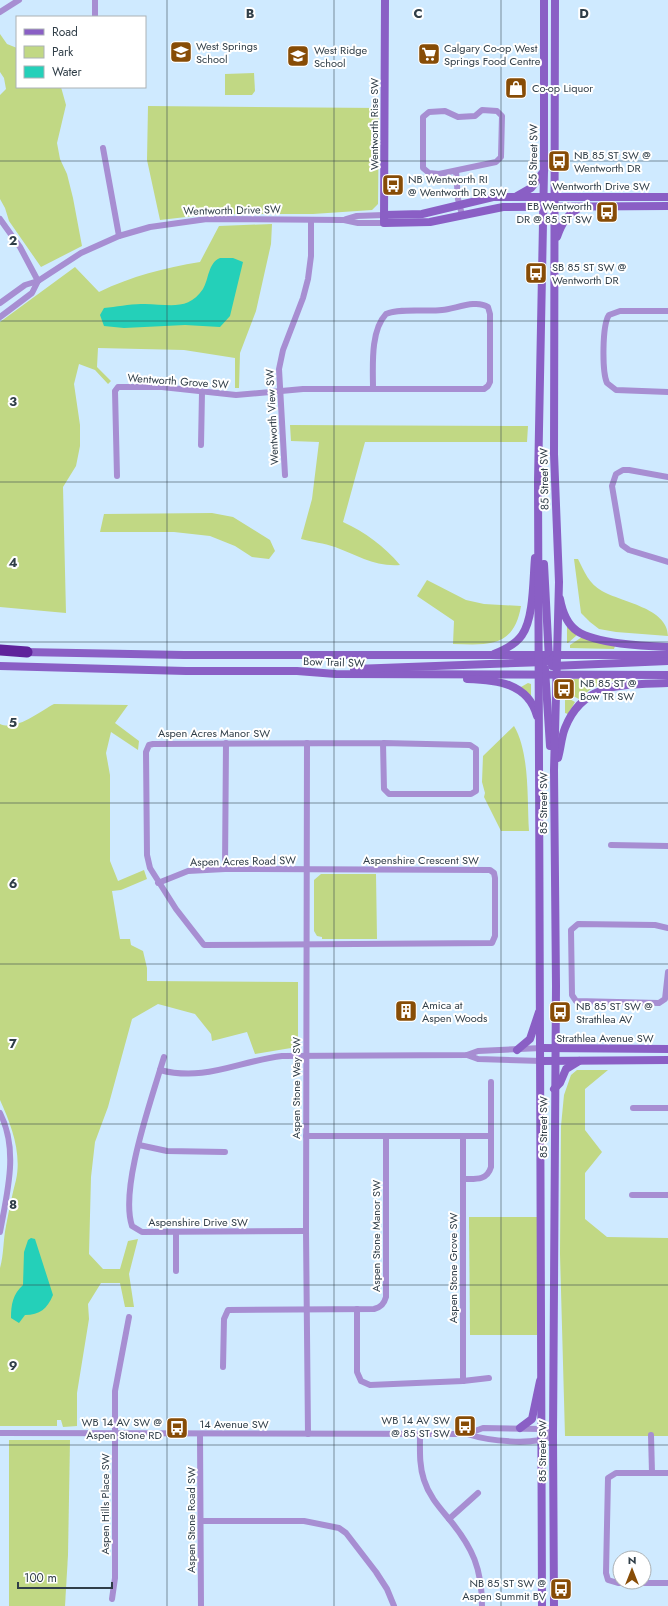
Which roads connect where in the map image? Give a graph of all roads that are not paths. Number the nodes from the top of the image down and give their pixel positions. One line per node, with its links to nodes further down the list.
1 (19, 0): 6 (street)
2 (95, 0): 7 (street)
3 (385, 0): 22 (main road, Wentworth Rise SW)
4 (544, 0): 10 (main road, 85 Street SW)
5 (555, 0): 13 (main road, 85 Street SW)
6 (0, 12)
7 (95, 16)
8 (103, 148): 24 (street)
9 (456, 171): 9 (street); 15 (street)
10 (544, 171): 11 (main road); 12 (main road, 85 Street SW)
11 (516, 196): 12 (main road, Wentworth Drive SW); 15 (main road, Wentworth Drive SW)
12 (543, 197): 13 (main road, Wentworth Drive SW); 17 (main road, 85 Street SW)
13 (555, 197): 14 (main road, Wentworth Drive SW); 18 (main road, 85 Street SW)
14 (668, 197)
15 (459, 206): 20 (street); 22 (main road, Wentworth Drive SW)
16 (668, 206): 19 (main road, Wentworth Drive SW)
17 (543, 207): 18 (main road, Wentworth Drive SW); 20 (main road, Wentworth Drive SW); 36 (main road, 85 Street SW)
18 (555, 207): 19 (main road, Wentworth Drive SW); 25 (main road, 85 Street SW)
19 (581, 207): 25 (main road)
20 (462, 215): 22 (main road, Wentworth Drive SW)
21 (0, 219): 26 (street)
22 (384, 219): 23 (street, Wentworth Drive SW)
23 (312, 220): 24 (street, Wentworth Drive SW); 31 (street, Wentworth View SW)
24 (120, 236): 26 (street, Wentworth Drive SW)
25 (555, 243): 35 (main road, 85 Street SW)
26 (38, 281): 27 (street, Wentworth Drive SW); 29 (street, Wentworth Drive SW)
27 (0, 303)
28 (668, 311): 33 (street)
29 (0, 317)
30 (373, 389): 30 (street, Wentworth Grove SW); 31 (street, Wentworth Grove SW)
31 (279, 390): 32 (street, Wentworth Grove SW); 37 (street, Wentworth View SW)
32 (202, 392): 34 (street); 38 (street, Wentworth Grove SW)
33 (668, 392)
34 (201, 445)
35 (554, 454): 36 (main road); 42 (main road, 85 Street SW)
36 (539, 455): 40 (main road, 85 Street SW)
37 (285, 475)
38 (118, 476)
39 (668, 477): 41 (street)
40 (540, 526): 46 (main road); 49 (main road, 85 Street SW)
41 (668, 562)
42 (559, 582): 43 (main road); 49 (main road, 85 Street SW)
43 (668, 647)
44 (0, 650): 45 (highway)
45 (27, 652): 46 (main road, Bow Trail SW)
46 (490, 655): 49 (main road, Bow Trail SW)
47 (668, 655): 49 (main road, Bow Trail SW)
48 (668, 661): 49 (main road)
49 (546, 664): 51 (main road); 52 (main road, Bow Trail SW); 53 (main road, 85 Street SW); 56 (main road, 85 Street SW); 61 (main road)
50 (0, 666): 51 (main road, Bow Trail SW)
51 (297, 671): 52 (main road, Bow Trail SW)
52 (336, 674): 56 (main road)
53 (556, 674): 54 (main road); 60 (main road, 85 Street SW)
54 (668, 675)
55 (668, 683): 60 (main road)
56 (539, 723): 70 (main road, 85 Street SW)
57 (226, 743): 58 (street, Aspen Acres Manor SW); 64 (street); 66 (street, Aspen Acres Manor SW)
58 (307, 743): 59 (street, Aspen Acres Manor SW); 65 (street, Aspen Stone Way SW)
59 (383, 743): 59 (street, Aspen Acres Manor SW)
60 (554, 770): 61 (main road, 85 Street SW)
61 (554, 830): 72 (main road, 85 Street SW)
62 (611, 845): 63 (street)
63 (668, 846)
64 (225, 869): 65 (street, Aspen Acres Road SW); 66 (street, Aspen Acres Road SW)
65 (306, 870): 68 (street, Aspen Stone Way SW); 68 (street, Aspenshire Crescent SW)
66 (158, 883): 68 (street, Aspen Acres Manor SW)
67 (668, 928): 69 (street)
68 (306, 944): 75 (street, Aspen Stone Way SW)
69 (668, 972)
70 (541, 1005): 71 (main road, 85 Street SW); 74 (main road)
71 (542, 1048): 72 (main road, Strathlea Avenue SW); 74 (street); 80 (main road, 85 Street SW)
72 (555, 1049): 73 (main road, Strathlea Avenue SW); 81 (main road, 85 Street SW)
73 (668, 1049)
74 (517, 1050): 76 (street)
75 (306, 1055): 76 (street); 82 (street); 88 (street, Aspen Stone Way SW)
76 (467, 1055): 80 (street)
77 (164, 1057): 82 (street, Aspenshire Drive SW)
78 (579, 1060): 79 (main road, Strathlea Avenue SW); 81 (main road, Strathlea Avenue SW); 84 (main road)
79 (668, 1060)
80 (542, 1061): 81 (main road, Strathlea Avenue SW); 105 (main road, 85 Street SW)
81 (554, 1061): 84 (main road, 85 Street SW)
82 (160, 1070): 92 (street, Aspenshire Drive SW)
83 (491, 1082): 91 (street)
84 (554, 1089): 117 (main road, 85 Street SW)
85 (633, 1108): 86 (street)
86 (668, 1108)
87 (0, 1113): 98 (street)
88 (306, 1136): 89 (street); 97 (street, Aspen Stone Way SW)
89 (386, 1136): 90 (street); 102 (street, Aspen Stone Manor SW)
90 (463, 1136): 91 (street); 94 (street, Aspen Stone Grove SW)
91 (491, 1136): 94 (street)
92 (139, 1145): 93 (street); 99 (street, Aspenshire Drive SW)
93 (225, 1152)
94 (463, 1179): 107 (street, Aspen Stone Grove SW)
95 (632, 1195): 96 (street)
96 (668, 1195)
97 (306, 1231): 99 (street, Aspenshire Drive SW); 101 (street, Aspen Stone Way SW)
98 (0, 1232)
99 (176, 1232): 100 (street)
100 (176, 1270)
101 (307, 1309): 102 (street, Aspen Stone Manor SW); 104 (street, Aspen Stone Manor SW); 113 (street, Aspen Stone Way SW)
102 (357, 1309): 107 (street)
103 (129, 1317): 111 (street, Aspen Hills Place SW)
104 (223, 1367)
105 (542, 1375): 108 (main road); 109 (main road, 85 Street SW)
106 (489, 1378): 107 (street)
107 (463, 1381)
108 (520, 1428): 109 (street, 14 Avenue SW); 115 (street, 14 Avenue SW)
109 (543, 1429): 117 (street); 118 (main road, 85 Street SW)
110 (0, 1434): 111 (street, 14 Avenue SW)
111 (115, 1434): 112 (street, 14 Avenue SW); 125 (street, Aspen Hills Place SW)
112 (200, 1434): 113 (street, 14 Avenue SW); 123 (street, Aspen Stone Road SW)
113 (308, 1434): 114 (street, 14 Avenue SW)
114 (420, 1434): 115 (street, 14 Avenue SW); 122 (street)
115 (467, 1434): 118 (street, 14 Avenue SW)
116 (652, 1435): 119 (street)
117 (553, 1436): 118 (street, 14 Avenue SW); 130 (main road, 85 Street SW)
118 (543, 1440): 129 (main road, 85 Street SW)
119 (652, 1473): 120 (street); 124 (street)
120 (668, 1473)
121 (478, 1494): 122 (street)
122 (449, 1519): 128 (street)
123 (202, 1520): 126 (street, Aspen Stone Road SW); 127 (street)
124 (668, 1583)
125 (112, 1599)
126 (201, 1606)
127 (394, 1606)
128 (482, 1606)
129 (542, 1606)
130 (554, 1606)

